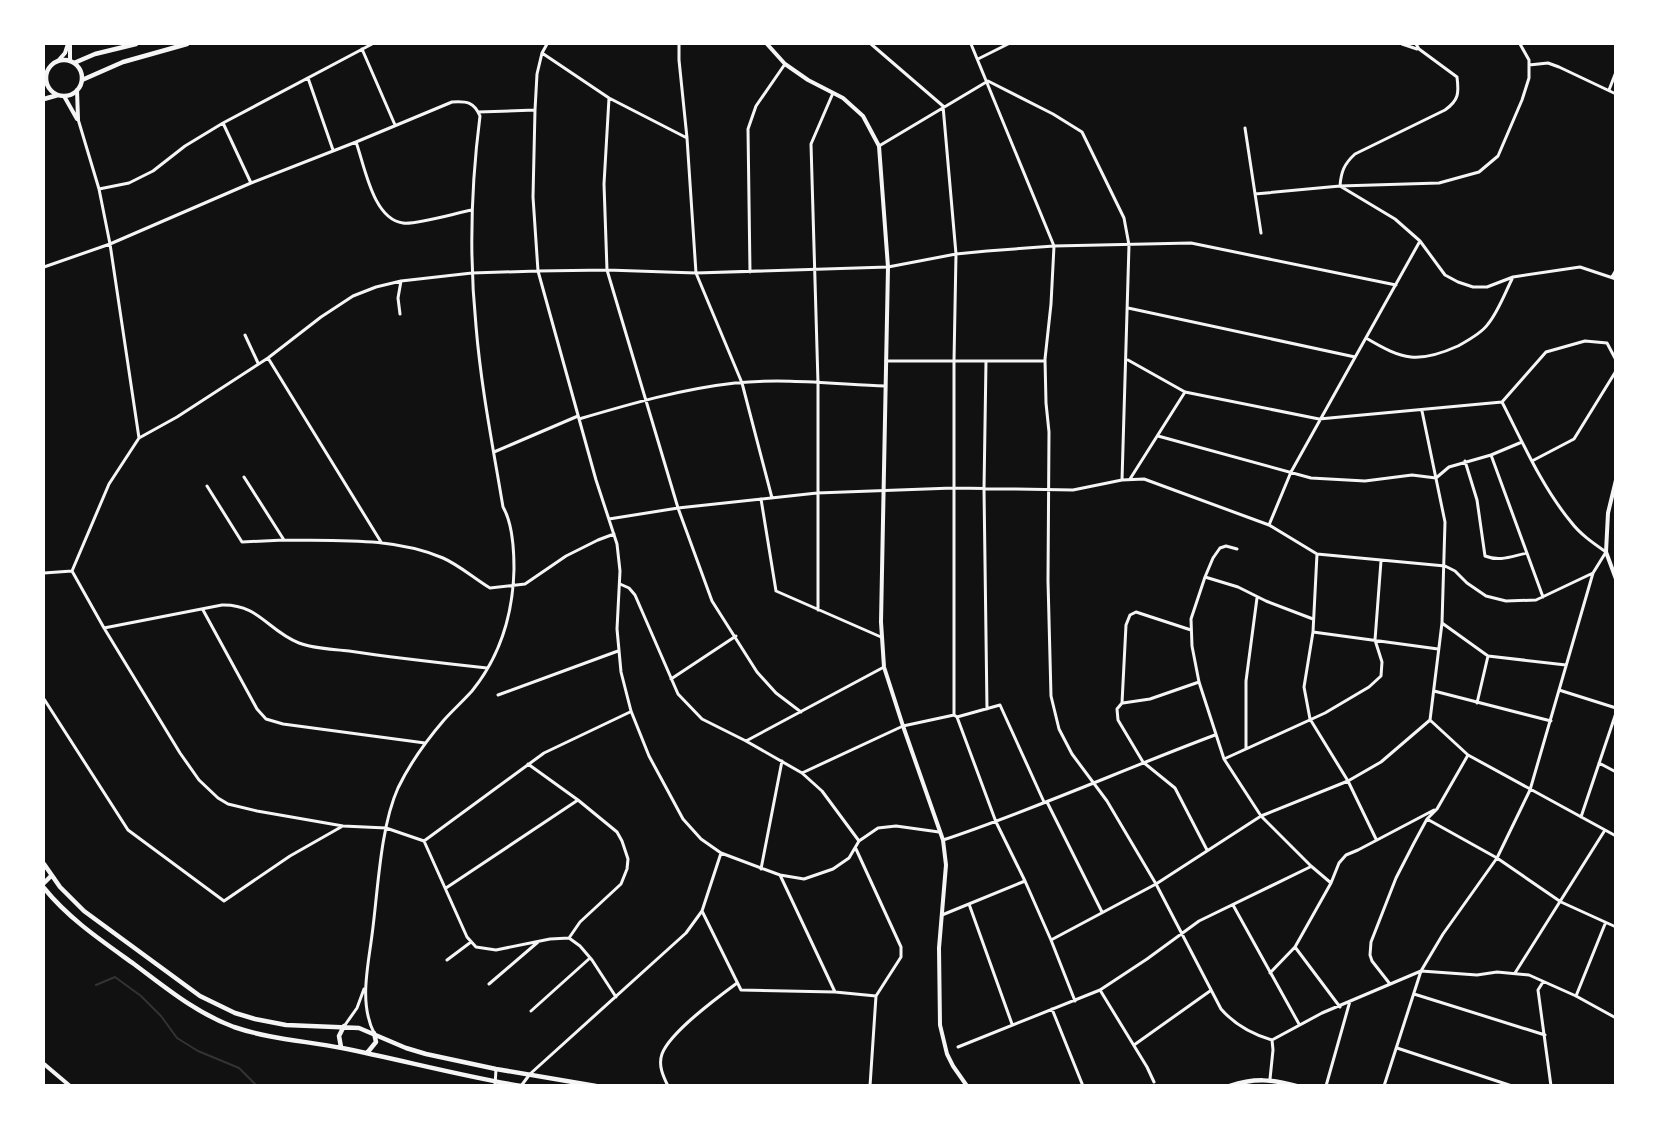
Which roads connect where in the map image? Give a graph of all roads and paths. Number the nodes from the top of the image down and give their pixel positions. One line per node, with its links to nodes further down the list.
1 (69, 44): 18 (street); 19 (street)
2 (136, 44): 19 (main road)
3 (187, 44): 25 (main road)
4 (372, 44): 14 (street)
5 (547, 44): 16 (street)
6 (679, 44): 41 (street)
7 (766, 44): 20 (street)
8 (871, 44): 34 (street)
9 (972, 44): 17 (street)
10 (1008, 44): 17 (street)
11 (1402, 44): 15 (street)
12 (1416, 44): 15 (street)
13 (1520, 44): 21 (street)
14 (362, 49): 24 (street); 39 (street)
15 (1419, 50): 46 (street)
16 (542, 53): 33 (street); 35 (street)
17 (978, 59): 26 (street)
18 (58, 61): 19 (main road); 23 (main road)
19 (72, 62): 25 (main road)
20 (785, 64): 29 (street); 62 (street)
21 (1529, 65): 28 (street); 46 (street)
22 (1616, 72): 28 (street)
23 (45, 78): 31 (main road)
24 (308, 78): 38 (street); 44 (street)
25 (82, 80): 27 (main road)
26 (988, 81): 34 (street); 53 (street); 54 (street)
27 (77, 90): 31 (main road); 37 (street)
28 (1609, 90): 30 (street)
29 (833, 93): 43 (street); 58 (street)
30 (1616, 93)
31 (61, 95): 32 (main road); 37 (street)
32 (44, 99)
33 (609, 99): 41 (street); 59 (street)
34 (943, 106): 43 (street); 55 (street)
35 (535, 110): 36 (street); 61 (street)
36 (478, 112): 39 (street); 49 (street)
37 (78, 119): 47 (street)
38 (223, 123): 45 (street); 47 (street)
39 (395, 125): 42 (street)
40 (1245, 128): 48 (street)
41 (687, 138): 64 (street)
42 (356, 142): 44 (street); 49 (street)
43 (879, 146): 57 (street)
44 (334, 151): 45 (street)
45 (251, 183): 52 (street)
46 (1340, 186): 48 (street); 51 (street)
47 (99, 189): 52 (street)
48 (1255, 194): 50 (street)
49 (472, 210): 63 (street)
50 (1261, 233)
51 (1420, 241): 65 (street); 68 (street)
52 (110, 244): 56 (street); 93 (street)
53 (1129, 245): 54 (street); 68 (street); 69 (street)
54 (1054, 246): 55 (street); 80 (street)
55 (957, 254): 57 (street); 78 (street)
56 (44, 267)
57 (888, 267): 58 (street); 77 (street)
58 (815, 268): 62 (street); 84 (street)
59 (607, 270): 61 (street); 64 (street); 87 (street)
60 (1616, 270): 66 (street)
61 (538, 271): 63 (street); 90 (street)
62 (750, 272): 64 (street)
63 (472, 273): 67 (street); 95 (street)
64 (696, 273): 83 (street)
65 (1513, 277): 66 (street); 72 (street)
66 (1614, 278)
67 (401, 281): 70 (street); 74 (street)
68 (1396, 285): 72 (street)
69 (1128, 308): 73 (street); 75 (street)
70 (400, 314)
71 (245, 336): 81 (street)
72 (1366, 338): 73 (street)
73 (1355, 357): 91 (street)
74 (268, 358): 81 (street); 118 (street)
75 (1127, 359): 86 (street); 102 (street)
76 (1616, 360): 88 (street)
77 (886, 361): 78 (street); 85 (street)
78 (954, 361): 79 (street); 106 (street)
79 (986, 361): 80 (street); 107 (street)
80 (1045, 361): 109 (street)
81 (258, 363): 93 (street)
82 (1616, 371): 98 (street)
83 (742, 383): 84 (street); 87 (street); 111 (street)
84 (818, 383): 85 (street); 110 (street)
85 (885, 386): 108 (street)
86 (1185, 392): 91 (street); 92 (street)
87 (646, 400): 90 (street); 113 (street)
88 (1502, 402): 89 (street); 94 (street)
89 (1422, 411): 91 (street); 101 (street)
90 (578, 418): 95 (street); 114 (street)
91 (1319, 419): 99 (street)
92 (1158, 436): 99 (street); 103 (street)
93 (138, 438): 125 (street)
94 (1522, 442): 96 (street); 98 (street)
95 (494, 452): 131 (street)
96 (1491, 455): 97 (street); 121 (street)
97 (1466, 461): 101 (street); 121 (street)
98 (1532, 461): 120 (street)
99 (1291, 472): 101 (street); 115 (street)
100 (244, 477): 117 (street)
101 (1436, 478): 124 (street)
102 (1122, 480): 103 (street); 109 (street)
103 (1130, 480): 115 (street)
104 (1616, 480): 120 (street)
105 (207, 486): 117 (street)
106 (953, 488): 107 (street); 108 (street); 163 (street)
107 (984, 489): 109 (street); 159 (street)
108 (883, 490): 110 (street); 142 (street)
109 (1048, 490): 181 (street)
110 (817, 493): 111 (street); 135 (street)
111 (772, 498): 112 (street)
112 (760, 499): 113 (street); 135 (street)
113 (678, 508): 114 (street); 141 (street)
114 (609, 519): 116 (street)
115 (1269, 525): 122 (street)
116 (614, 534): 130 (street); 131 (street)
117 (284, 540): 118 (street)
118 (381, 542): 131 (street)
119 (1237, 549): 128 (street)
120 (1606, 552): 127 (street); 129 (street)
121 (1527, 553): 133 (street)
122 (1317, 554): 123 (street); 136 (street)
123 (1381, 561): 124 (street); 143 (street)
124 (1445, 566): 133 (street); 137 (street)
125 (72, 571): 126 (street); 138 (street)
126 (44, 573)
127 (1593, 573): 133 (street); 147 (street)
128 (1205, 577): 132 (street); 139 (street)
129 (1616, 579)
130 (620, 584): 145 (street); 150 (street)
131 (513, 586): 149 (street)
132 (1257, 597): 136 (street); 171 (street)
133 (1543, 597)
134 (202, 610): 138 (street); 149 (street); 170 (street)
135 (818, 610): 142 (street)
136 (1313, 619): 140 (street)
137 (1442, 623): 144 (street); 146 (street)
138 (104, 628): 190 (street)
139 (1191, 630): 151 (street); 156 (street)
140 (1313, 632): 143 (street); 164 (street)
141 (736, 636): 150 (street); 161 (street)
142 (882, 638): 148 (street)
143 (1375, 640): 144 (street); 164 (street)
144 (1438, 649): 153 (street)
145 (618, 651): 154 (street); 160 (street)
146 (1488, 656): 147 (street); 157 (street)
147 (1566, 665): 152 (street)
148 (884, 667): 161 (street); 167 (street)
149 (487, 668): 170 (street)
150 (671, 679): 169 (street)
151 (1198, 682): 156 (street); 168 (street)
152 (1559, 690): 158 (street); 166 (street)
153 (1434, 692): 157 (street); 165 (street)
154 (498, 695)
155 (44, 699): 190 (street)
156 (1122, 703): 175 (street)
157 (1477, 703): 166 (street)
158 (1616, 708)
159 (987, 709): 163 (street); 184 (street)
160 (631, 711): 177 (street); 201 (street)
161 (801, 712): 169 (street)
162 (1616, 713): 176 (street)
163 (955, 716): 167 (street); 189 (street)
164 (1310, 718): 171 (street); 180 (street)
165 (1430, 720): 172 (street); 180 (street)
166 (1551, 722): 182 (street)
167 (903, 726): 179 (street); 193 (street)
168 (1215, 735): 173 (street); 175 (street)
169 (746, 741): 174 (street)
170 (425, 743): 191 (street)
171 (1246, 748): 173 (street)
172 (1468, 755): 182 (street); 185 (street)
173 (1224, 759): 186 (street)
174 (782, 761): 179 (street); 205 (street)
175 (1143, 762): 181 (street); 200 (street)
176 (1599, 763): 178 (street); 187 (street)
177 (528, 764): 183 (street); 197 (street)
178 (1616, 772)
179 (802, 773): 198 (street)
180 (1348, 781): 186 (street); 195 (street)
181 (1095, 783): 184 (street); 210 (street)
182 (1530, 790): 187 (street); 202 (street)
183 (578, 800): 212 (street); 222 (street)
184 (1046, 802): 189 (street); 217 (street)
185 (1437, 809): 188 (street); 195 (street)
186 (1261, 816): 200 (street); 204 (street)
187 (1581, 817): 192 (street)
188 (1427, 819): 202 (street); 235 (street)
189 (996, 822): 196 (street); 208 (street)
190 (343, 826): 191 (street)
191 (386, 828): 197 (street); 236 (street)
192 (1605, 830): 194 (street); 213 (street)
193 (939, 831): 196 (street); 198 (street)
194 (1616, 836)
195 (1376, 839): 209 (street)
196 (944, 840): 218 (street)
197 (424, 841): 212 (street)
198 (859, 842): 199 (street)
199 (856, 849): 207 (street); 241 (street)
200 (1207, 850): 210 (street)
201 (721, 853): 205 (street); 216 (street)
202 (1497, 858): 213 (street); 229 (street)
203 (44, 864): 206 (main road)
204 (1311, 867): 209 (street); 215 (street)
205 (761, 869): 207 (street)
206 (51, 876): 211 (main road); 252 (main road)
207 (780, 876): 239 (street)
208 (1025, 881): 214 (street); 223 (street)
209 (1331, 883): 226 (street)
210 (1156, 884): 217 (street); 221 (street)
211 (44, 885): 257 (main road)
212 (446, 888): 224 (street)
213 (1561, 902): 219 (street); 231 (street)
214 (969, 904): 218 (street); 250 (street)
215 (1233, 905): 221 (street); 230 (street)
216 (702, 911): 233 (street); 243 (street)
217 (1101, 912): 223 (street)
218 (942, 915): 272 (street)
219 (1605, 924): 220 (street); 242 (street)
220 (1616, 927)
221 (1181, 933): 237 (street); 238 (street)
222 (568, 938): 225 (street); 227 (street)
223 (1051, 940): 244 (street)
224 (471, 942): 225 (street); 228 (street)
225 (538, 942): 234 (street)
226 (1295, 947): 230 (street); 246 (street)
227 (590, 957): 243 (street); 248 (street)
228 (447, 960)
229 (1421, 971): 231 (street); 235 (street); 240 (street)
230 (1270, 972): 251 (street)
231 (1515, 974): 232 (street)
232 (1543, 982): 242 (street); 254 (street)
233 (737, 983): 239 (street); 270 (street)
234 (489, 984)
235 (1390, 984): 245 (street)
236 (365, 988): 252 (street); 253 (street)
237 (1100, 990): 244 (street); 256 (street)
238 (1210, 991): 255 (street); 256 (street)
239 (835, 992): 241 (street)
240 (1414, 994): 254 (street); 259 (street)
241 (876, 996): 271 (street)
242 (1576, 996): 249 (street)
243 (616, 997): 263 (street)
244 (1075, 1001): 247 (street)
245 (1350, 1001): 246 (street); 276 (street)
246 (1340, 1007): 251 (street)
247 (1052, 1010): 250 (street); 273 (street)
248 (531, 1011)
249 (1616, 1018)
250 (1012, 1024): 258 (street)
251 (1299, 1024): 255 (street)
252 (344, 1026): 253 (main road); 257 (main road)
253 (375, 1033): 260 (main road); 262 (main road)
254 (1545, 1035): 279 (street)
255 (1272, 1040): 264 (street)
256 (1134, 1045): 265 (street)
257 (341, 1047): 260 (main road)
258 (958, 1047)
259 (1397, 1048): 277 (street); 278 (street)
260 (367, 1053): 266 (main road)
261 (44, 1064): 267 (street)
262 (496, 1069): 263 (main road); 266 (street)
263 (530, 1074): 268 (street); 269 (main road)
264 (1269, 1079): 274 (main road); 275 (main road)
265 (1154, 1082)
266 (495, 1084): 268 (main road)
267 (70, 1086)
268 (521, 1086)
269 (596, 1086)
270 (668, 1086)
271 (870, 1086)
272 (967, 1086)
273 (1083, 1086)
274 (1230, 1086)
275 (1296, 1086)
276 (1326, 1086)
277 (1384, 1086)
278 (1512, 1086)
279 (1551, 1086)

